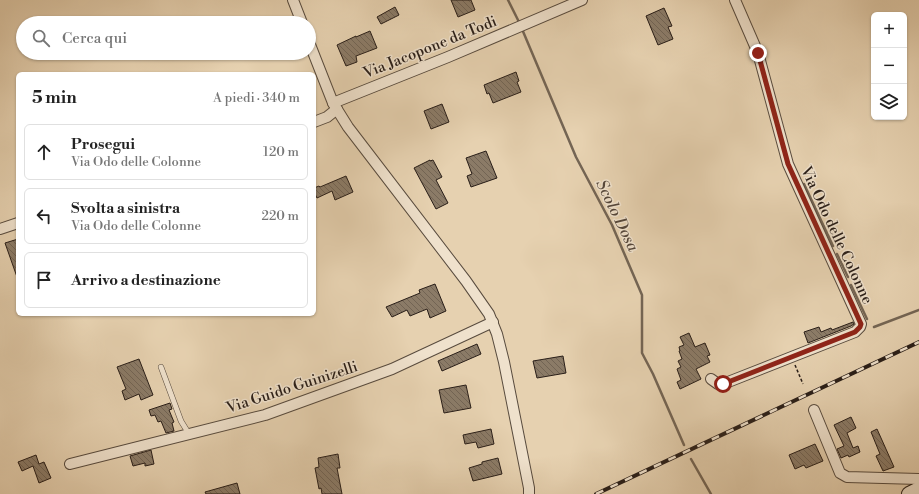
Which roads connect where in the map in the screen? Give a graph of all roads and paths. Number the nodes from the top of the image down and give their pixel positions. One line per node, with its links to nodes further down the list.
1 (293, 0): 4 (street)
2 (582, 0): 6 (street, Via Jacopone da Todi)
3 (734, 0): 11 (street, Via Odo delle Colonne)
4 (299, 16)
5 (316, 59): 6 (street)
6 (335, 106): 7 (street, Via Jacopone da Todi); 10 (street)
7 (316, 121)
8 (16, 224): 9 (street)
9 (0, 229)
10 (493, 322): 16 (street, Via Guido Guinizelli); 20 (street)
11 (792, 357): 13 (street, Via Odo delle Colonne); 14 (path)
12 (161, 367): 16 (lane)
13 (711, 379)
14 (803, 384)
15 (814, 410): 18 (street)
16 (189, 434): 17 (street, Via Guido Guinizelli)
17 (70, 464)
18 (919, 479)
19 (919, 489): 21 (street)
20 (529, 494)
21 (909, 494)

